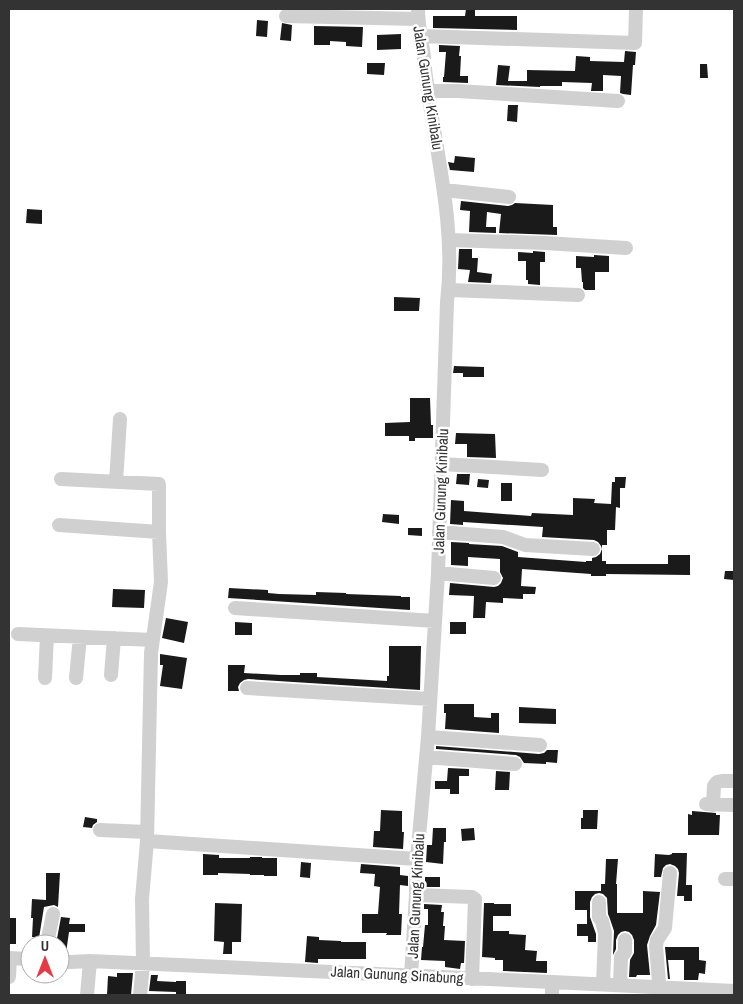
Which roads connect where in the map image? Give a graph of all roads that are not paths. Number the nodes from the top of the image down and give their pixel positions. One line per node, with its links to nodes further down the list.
1 (636, 9): 4 (street)
2 (418, 14): 3 (street); 4 (street, Jalan Gunung Kinibalu)
3 (286, 16)
4 (421, 36): 5 (street, Jalan Gunung Kinibalu)
5 (428, 91): 6 (street); 7 (street, Jalan Gunung Kinibalu)
6 (618, 101)
7 (444, 190): 8 (street); 9 (street, Jalan Gunung Kinibalu)
8 (510, 197)
9 (449, 240): 10 (street); 11 (street, Jalan Gunung Kinibalu)
10 (626, 248)
11 (449, 290): 12 (street); 14 (street, Jalan Gunung Kinibalu)
12 (578, 295)
13 (120, 419): 17 (street)
14 (441, 464): 15 (street); 20 (street, Jalan Gunung Kinibalu)
15 (542, 470)
16 (61, 479): 17 (street)
17 (116, 482): 19 (street)
18 (59, 525): 19 (street)
19 (159, 532): 30 (street)
20 (439, 532): 21 (street); 22 (street, Jalan Gunung Kinibalu)
21 (592, 549)
22 (438, 573): 23 (street); 25 (street, Jalan Gunung Kinibalu)
23 (494, 578)
24 (235, 608): 25 (street)
25 (435, 620): 35 (street, Jalan Gunung Kinibalu)
26 (18, 634): 27 (street)
27 (47, 636): 28 (street); 32 (street)
28 (80, 637): 29 (street); 33 (street)
29 (114, 638): 30 (street); 31 (street)
30 (153, 640): 43 (street)
31 (111, 675)
32 (45, 678)
33 (76, 678)
34 (247, 688): 35 (street)
35 (430, 699): 36 (street, Jalan Gunung Kinibalu)
36 (428, 737): 37 (street); 38 (street, Jalan Gunung Kinibalu)
37 (540, 745)
38 (426, 757): 39 (street); 44 (street, Jalan Gunung Kinibalu)
39 (515, 764)
40 (734, 781): 41 (street)
41 (734, 806)
42 (100, 830): 43 (street)
43 (147, 836): 44 (street); 54 (street)
44 (417, 860): 46 (street, Jalan Gunung Kinibalu)
45 (670, 873): 61 (street)
46 (416, 895): 55 (street, Jalan Gunung Kinibalu); 57 (street)
47 (599, 902): 58 (street)
48 (53, 914): 49 (street)
49 (49, 934)
50 (625, 940): 59 (street)
51 (10, 958): 56 (street)
52 (70, 962): 53 (street, Jalan Gunung Sinabung)
53 (90, 962): 54 (street, Jalan Gunung Sinabung); 63 (street)
54 (143, 964): 55 (street, Jalan Gunung Sinabung); 64 (street)
55 (412, 976): 57 (street, Jalan Gunung Sinabung)
56 (9, 978)
57 (472, 979): 60 (street, Jalan Gunung Sinabung)
58 (603, 984): 59 (street, Jalan Gunung Sinabung); 60 (street, Jalan Gunung Sinabung)
59 (620, 985): 61 (street, Jalan Gunung Sinabung)
60 (552, 988)
61 (660, 991): 62 (street, Jalan Gunung Sinabung)
62 (734, 991)
63 (87, 995)
64 (140, 995)

